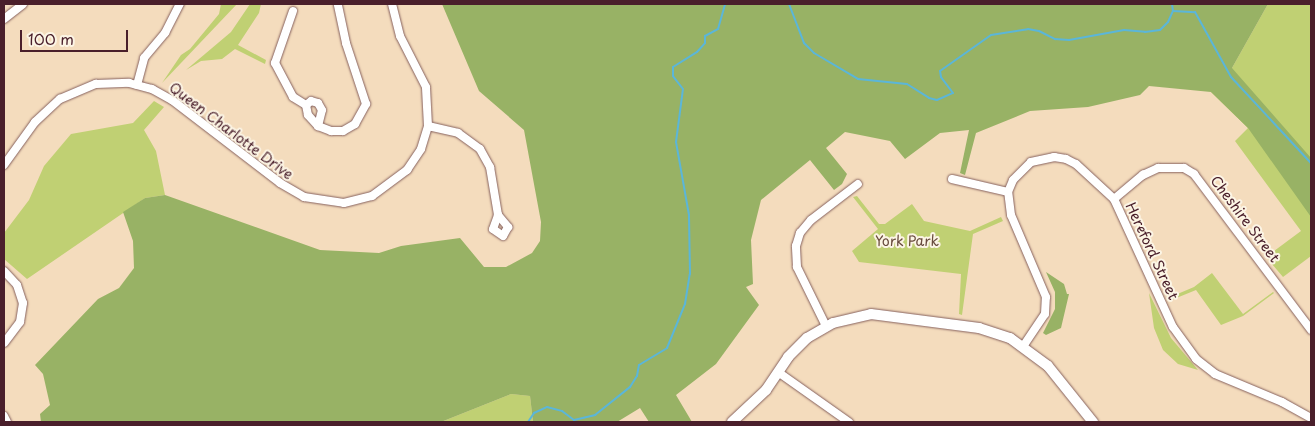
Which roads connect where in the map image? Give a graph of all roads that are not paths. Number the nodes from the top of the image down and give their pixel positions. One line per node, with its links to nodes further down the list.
1 (23, 4): 6 (street)
2 (180, 4): 7 (street)
3 (338, 4): 9 (street)
4 (392, 4): 10 (street, Queen Charlotte Drive)
5 (294, 12): 8 (street)
6 (4, 18)
7 (137, 85): 10 (street, Queen Charlotte Drive); 11 (street, Queen Charlotte Drive)
8 (306, 105): 9 (street); 9 (street)
9 (318, 126)
10 (428, 126): 16 (street)
11 (4, 165)
12 (952, 179): 14 (street)
13 (858, 184): 18 (street)
14 (1008, 192): 15 (street, Hereford Street); 21 (street)
15 (1114, 200): 19 (street, Cheshire Street); 24 (street, Hereford Street)
16 (498, 215)
17 (4, 271): 20 (street)
18 (826, 326): 21 (main road); 22 (main road)
19 (1311, 330)
20 (4, 343)
21 (1024, 345): 29 (main road)
22 (778, 372): 27 (main road); 28 (street)
23 (1311, 406): 24 (street)
24 (1308, 415)
25 (4, 416): 26 (street)
26 (7, 422)
27 (732, 422)
28 (849, 422)
29 (1093, 422)

